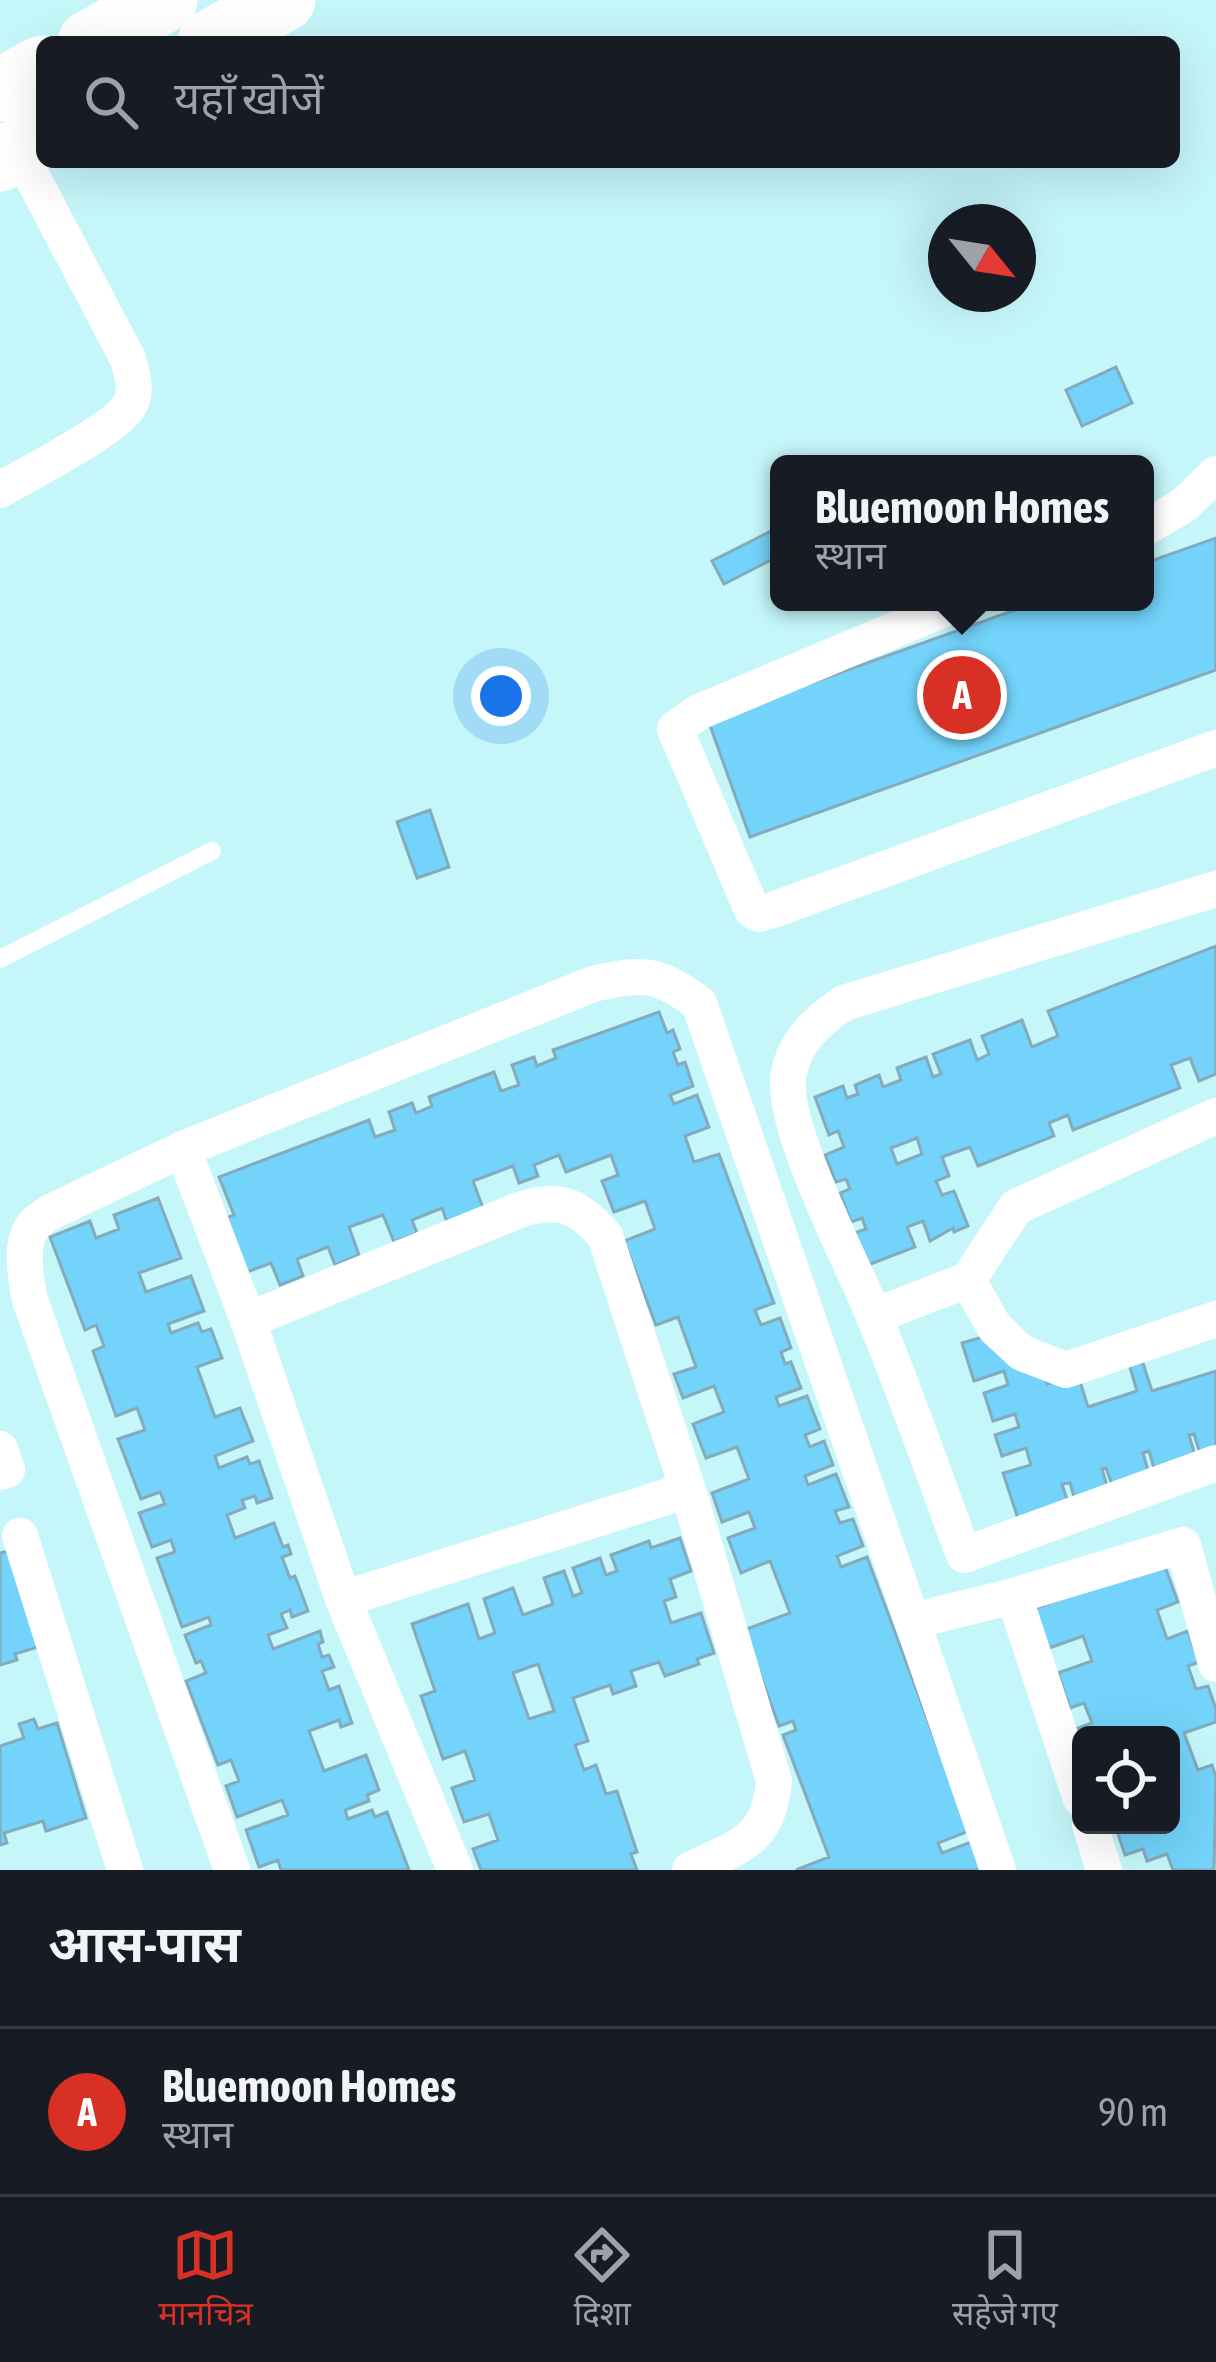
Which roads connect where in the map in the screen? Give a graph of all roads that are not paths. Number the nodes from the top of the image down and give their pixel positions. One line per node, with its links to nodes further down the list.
1 (166, 0): 3 (highway)
2 (284, 0): 4 (highway)
3 (100, 36)
4 (220, 36)
5 (36, 70): 6 (highway)
6 (0, 90)
7 (20, 149): 9 (street)
8 (1216, 474): 10 (street)
9 (0, 490)
10 (1154, 523)
11 (940, 611): 12 (street)
12 (1216, 748)
13 (212, 851): 15 (lane)
14 (1216, 889): 19 (street)
15 (0, 959)
16 (1216, 1116): 18 (street)
17 (183, 1148): 21 (street); 29 (street); 34 (street)
18 (968, 1280): 19 (street); 20 (street)
19 (874, 1316): 23 (street)
20 (1216, 1319)
21 (248, 1320): 25 (street); 28 (street)
22 (0, 1449): 24 (street)
23 (1216, 1463)
24 (0, 1472)
25 (688, 1490): 28 (street); 36 (street)
26 (20, 1536): 33 (street)
27 (1014, 1596): 29 (street); 30 (street); 31 (street)
28 (343, 1599): 35 (street)
29 (912, 1621): 37 (street)
30 (1216, 1664)
31 (1072, 1772)
32 (1093, 1834): 38 (street)
33 (125, 1870)
34 (232, 1870)
35 (455, 1870)
36 (690, 1870)
37 (998, 1870)
38 (1104, 1870)

